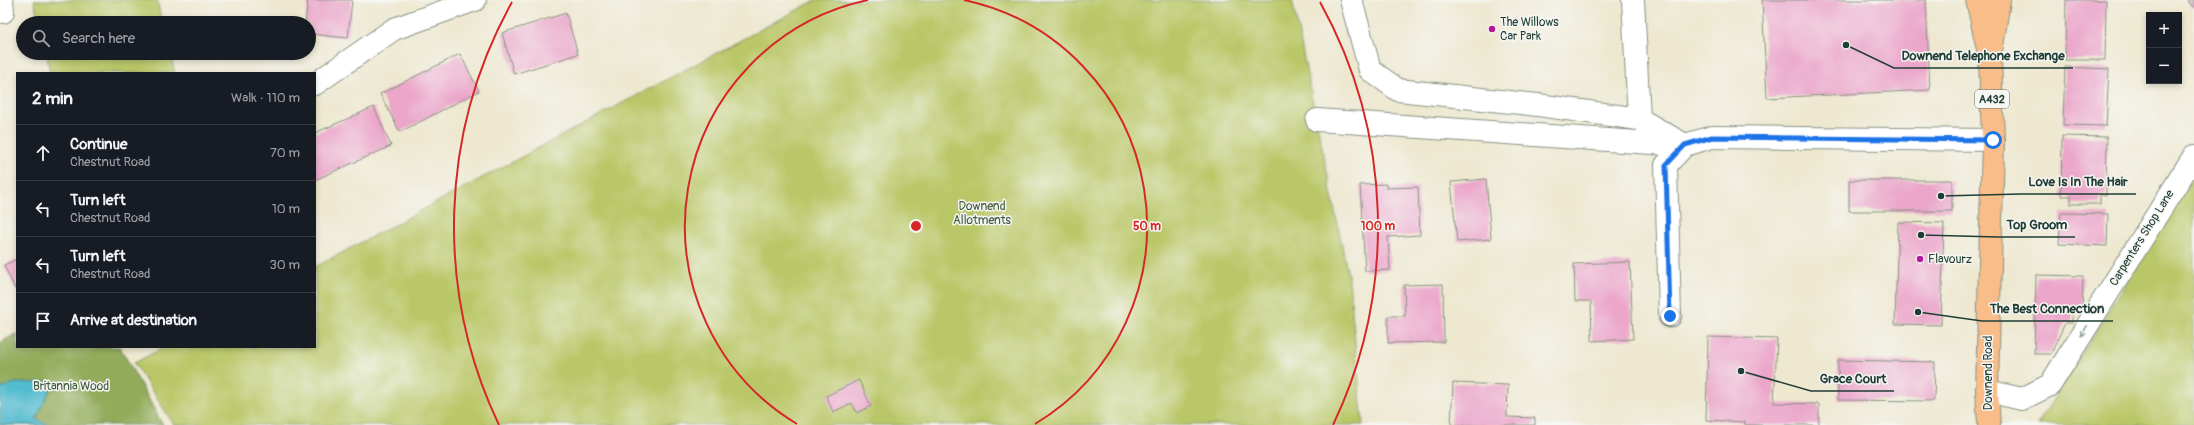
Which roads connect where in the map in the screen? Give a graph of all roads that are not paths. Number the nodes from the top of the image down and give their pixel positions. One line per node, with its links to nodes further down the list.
1 (475, 0): 6 (street)
2 (1351, 0): 9 (street)
3 (1633, 0): 9 (street)
4 (1977, 0): 7 (main road, Downend Road / A432)
5 (1999, 0): 7 (main road, Downend Road / A432)
6 (433, 7): 8 (street)
7 (1990, 58): 11 (main road, Downend Road / A432)
8 (316, 83)
9 (1639, 118): 12 (street)
10 (1317, 120): 12 (street)
11 (1993, 140): 12 (street); 15 (main road, Downend Road / A432)
12 (1685, 145): 14 (street)
13 (2194, 156): 15 (street, Carpenters Shop Lane, one-way to 15)
14 (1670, 316)
15 (1987, 391): 16 (main road, Downend Road / A432)
16 (1989, 425)

